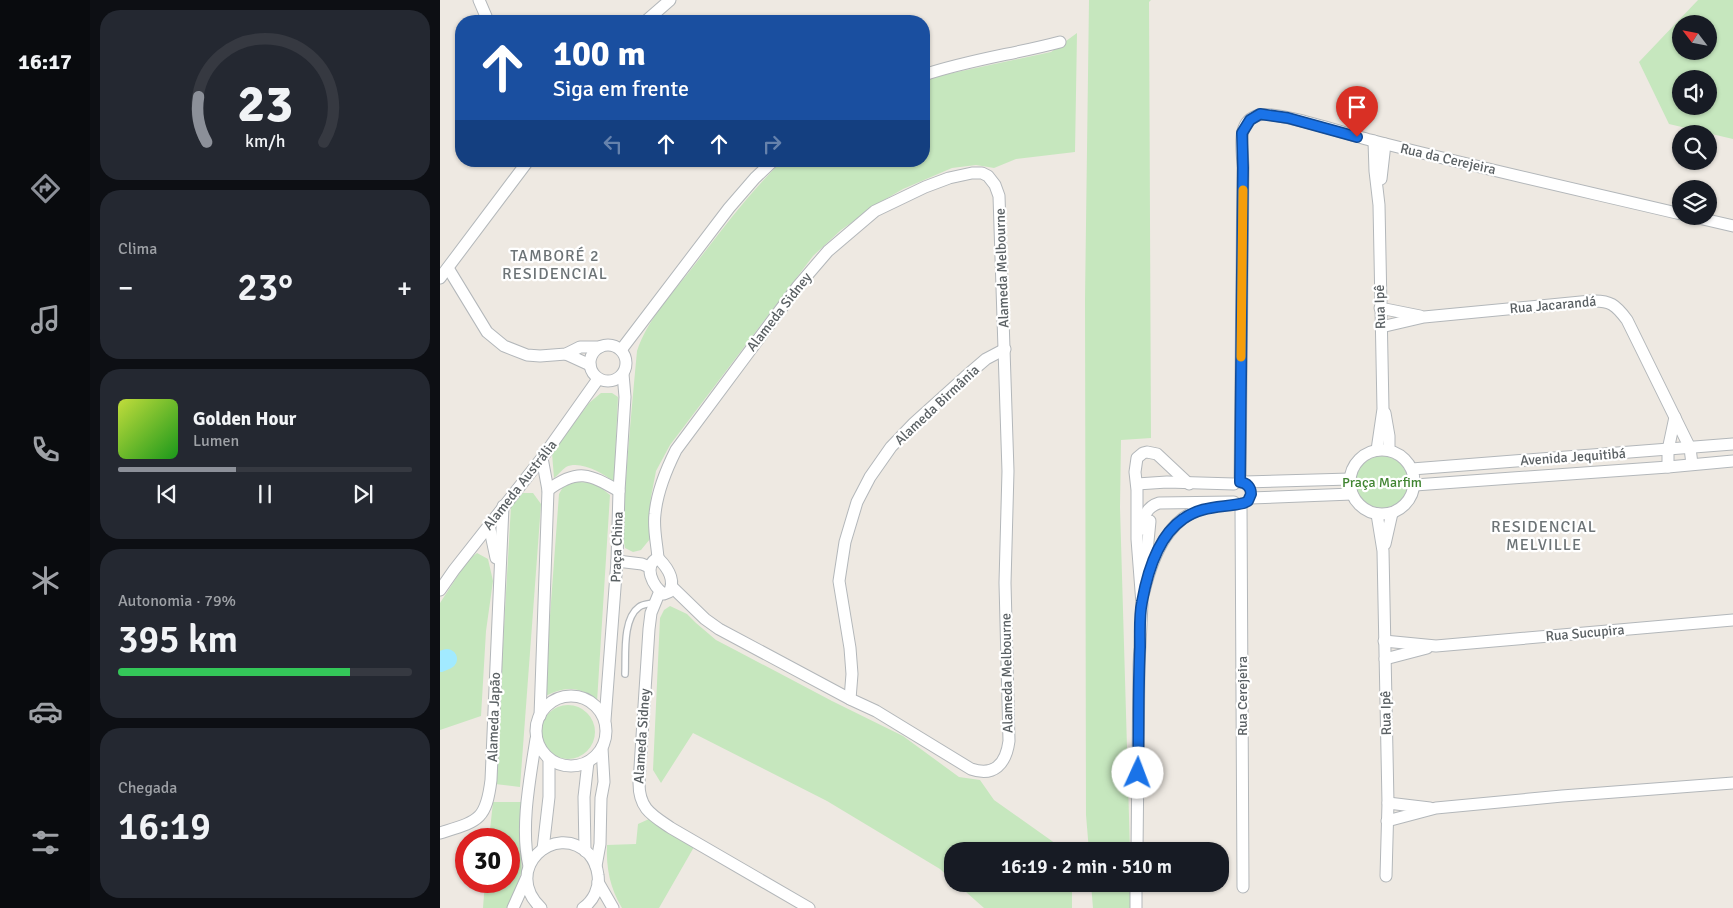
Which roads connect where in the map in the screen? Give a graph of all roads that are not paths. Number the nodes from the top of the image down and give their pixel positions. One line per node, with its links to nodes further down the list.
1 (479, 0): 3 (street)
2 (665, 2): 4 (street)
3 (485, 15)
4 (652, 15)
5 (1060, 42): 6 (street)
6 (930, 73)
7 (1380, 142): 11 (street, Rua da Cerejeira); 16 (street, Rua Ipê); 40 (street, Rua da Cerejeira)
8 (524, 167): 14 (street)
9 (767, 167): 21 (street)
10 (999, 196): 20 (street, Alameda Melbourne); 53 (street, Alameda Sidney)
11 (1672, 212)
12 (1717, 222): 13 (street)
13 (1733, 226)
14 (448, 268): 15 (street); 22 (street)
15 (440, 278)
16 (1380, 308): 17 (street, Rua Jacarandá); 18 (street, Rua Ipê)
17 (1424, 317): 18 (street, Rua Jacarandá); 27 (street, Rua Jacarandá)
18 (1381, 327): 26 (street, Rua Ipê)
19 (600, 347): 21 (street); 22 (street); 23 (street)
20 (1005, 349): 67 (street, Alameda Birmânia); 67 (street, Alameda Melbourne)
21 (621, 350): 24 (street)
22 (566, 354): 23 (street)
23 (590, 365): 25 (street)
24 (623, 374): 25 (street); 44 (street, Praça China)
25 (598, 379): 33 (street, Alameda Austrália)
26 (1383, 409): 30 (street, Rua Ipê); 31 (street, Rua Ipê)
27 (1675, 417): 29 (street, Rua Jacarandá); 32 (street)
28 (1733, 444): 29 (street, Avenida Jequitibá)
29 (1690, 448): 32 (street, Avenida Jequitibá); 35 (street, Rua Jacarandá)
30 (1377, 450): 31 (street); 38 (street)
31 (1389, 450): 37 (street)
32 (1668, 450): 36 (street); 37 (street, Avenida Jequitibá)
33 (542, 458): 43 (street); 47 (street, Alameda Austrália)
34 (1733, 460): 35 (street, Avenida Jequitibá)
35 (1692, 464): 36 (street, Avenida Jequitibá)
36 (1668, 467): 41 (street, Avenida Jequitibá)
37 (1412, 469): 41 (street)
38 (1350, 479): 40 (street); 45 (street)
39 (1189, 484): 40 (street); 42 (street); 42 (street)
40 (1237, 484): 42 (street); 46 (street); 46 (street)
41 (1414, 485): 49 (street)
42 (1137, 487): 61 (street)
43 (548, 490): 44 (street); 68 (street)
44 (619, 491): 54 (street, Praça China)
45 (1352, 494): 46 (street); 50 (street)
46 (1240, 502): 48 (street); 61 (street); 86 (street, Rua Cerejeira)
47 (503, 506): 51 (street, Alameda Austrália); 56 (street, Alameda Japão)
48 (1210, 507): 61 (street); 61 (street)
49 (1392, 513): 50 (street); 52 (street, Rua Ipê)
50 (1377, 514): 52 (street, Rua Ipê)
51 (489, 525): 56 (street, Alameda Japão); 58 (street, Alameda Austrália)
52 (1383, 551): 63 (street, Rua Ipê)
53 (658, 558): 55 (street); 57 (street)
54 (617, 561): 55 (street); 69 (street, Praça China)
55 (649, 567): 59 (street)
56 (499, 572): 78 (street, Alameda Japão)
57 (672, 587): 59 (street); 67 (street, Alameda Melbourne)
58 (440, 590)
59 (660, 592): 60 (street, Alameda Sidney)
60 (654, 603): 66 (lane); 92 (street, Alameda Sidney)
61 (1142, 604): 79 (street)
62 (1733, 620): 64 (street, Rua Sucupira)
63 (1384, 642): 64 (street, Rua Sucupira); 65 (street, Rua Ipê)
64 (1436, 646): 65 (street, Rua Sucupira)
65 (1385, 658): 75 (street, Rua Ipê)
66 (625, 674)
67 (850, 699)
68 (540, 716): 69 (street); 70 (street)
69 (605, 720): 71 (street, Praça China)
70 (537, 737): 72 (street); 83 (street)
71 (602, 748): 73 (street); 82 (street, Praça China)
72 (549, 759): 73 (street); 80 (street)
73 (588, 762): 81 (street)
74 (1733, 783): 76 (street)
75 (1388, 803): 76 (street); 77 (street, Rua Ipê)
76 (1436, 808): 77 (street)
77 (1387, 821): 84 (street, Rua Ipê)
78 (440, 833)
79 (1137, 842)
80 (543, 849): 81 (street); 83 (street)
81 (585, 851): 82 (street, Praça China)
82 (596, 866): 85 (street, Praça China)
83 (528, 872): 88 (street); 89 (street)
84 (1386, 876)
85 (598, 882): 90 (street); 91 (street, Praça China)
86 (1243, 887)
87 (1136, 892): 93 (street)
88 (513, 908)
89 (542, 908)
90 (583, 908)
91 (613, 908)
92 (810, 908)
93 (1136, 908)

